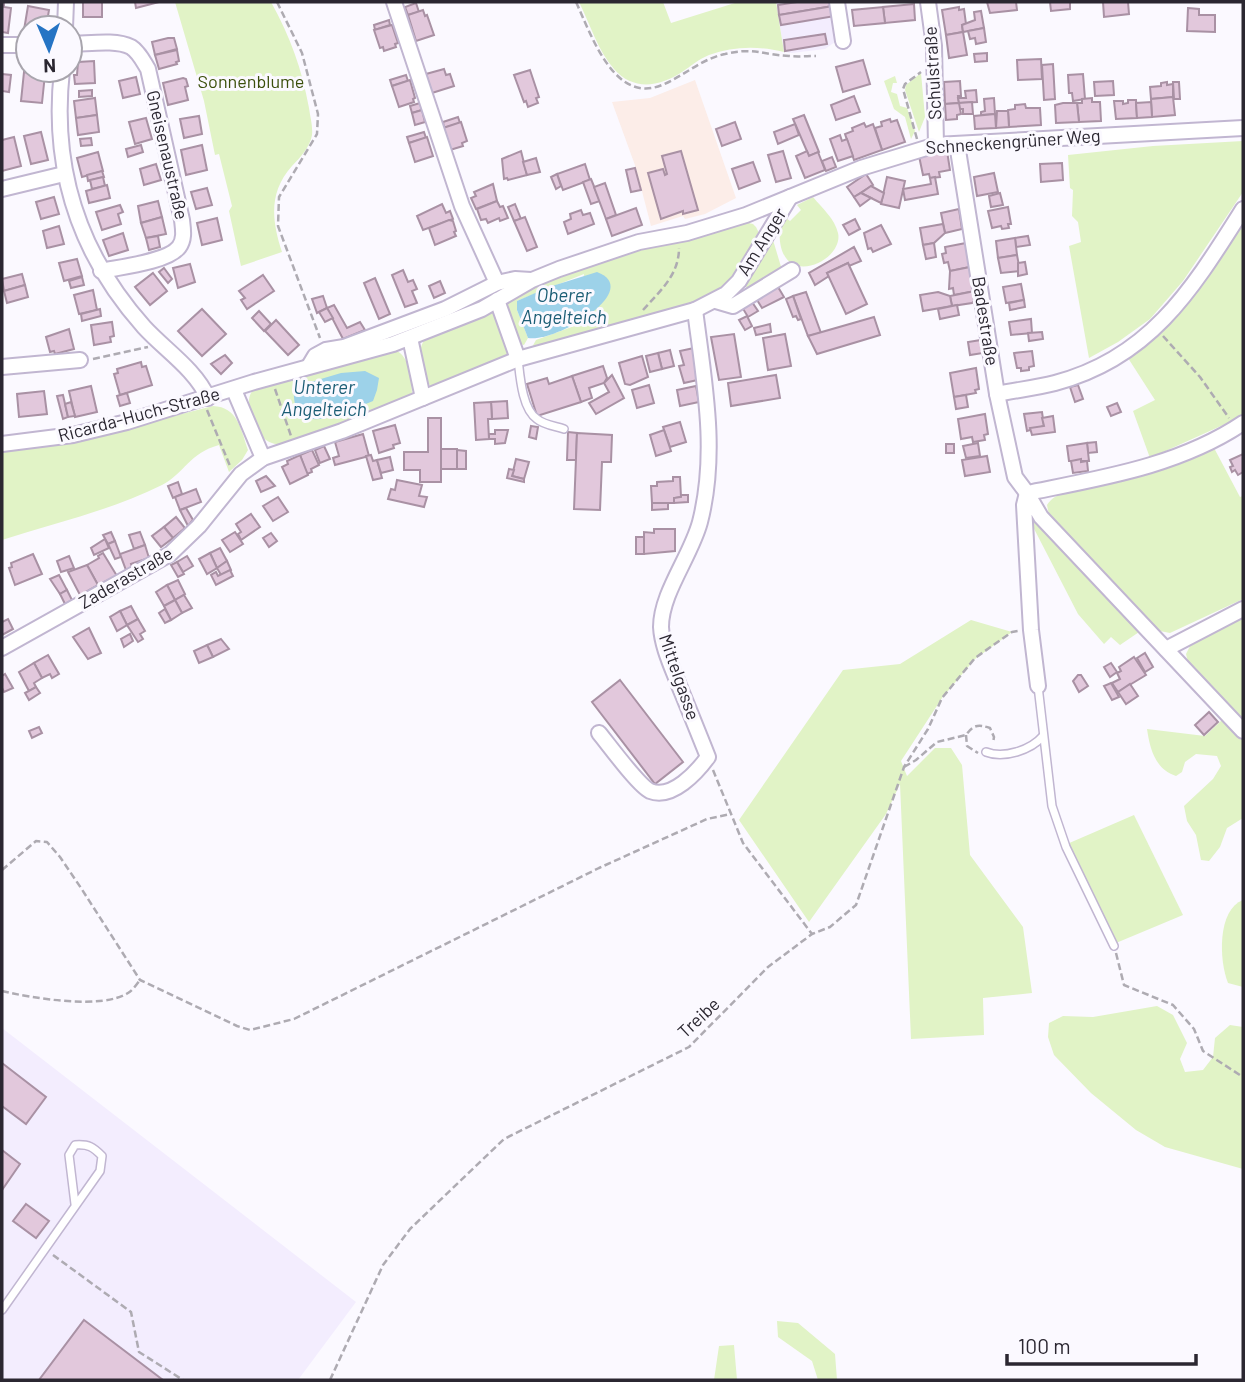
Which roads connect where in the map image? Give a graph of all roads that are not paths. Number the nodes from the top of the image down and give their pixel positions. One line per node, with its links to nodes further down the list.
1 (394, 2): 17 (street)
2 (837, 2): 4 (street)
3 (928, 2): 9 (street, Schulstraße)
4 (843, 41)
5 (84, 44): 15 (street, Gneisenaustraße)
6 (61, 84): 10 (street)
7 (1243, 128): 8 (street, Schneckengrüner Weg)
8 (957, 144): 9 (street, Schneckengrüner Weg); 27 (street, Badestraße)
9 (936, 145): 12 (street, Schneckengrüner Weg)
10 (64, 174): 11 (street); 15 (street)
11 (2, 189)
12 (790, 197): 16 (street, Am Anger); 19 (street, Am Anger)
13 (1243, 209): 27 (street)
14 (792, 270): 19 (street)
15 (101, 271): 29 (street)
16 (532, 280): 17 (street, Am Anger); 18 (street, Am Anger)
17 (497, 283): 24 (street, Am Anger)
18 (496, 300): 21 (street, Am Anger); 23 (street)
19 (716, 301): 20 (street, Am Anger)
20 (695, 310): 23 (street, Am Anger); 40 (street, Mittelgasse)
21 (410, 338): 24 (street, Am Anger); 28 (street)
22 (80, 359): 25 (street)
23 (518, 359): 28 (street, Am Anger); 31 (lane)
24 (309, 366): 26 (street, Am Anger)
25 (2, 368)
26 (233, 390): 29 (street, Ricarda-Huch-Straße); 33 (street)
27 (997, 394): 34 (street, Badestraße)
28 (423, 398): 33 (street, Am Anger)
29 (206, 399): 32 (street, Ricarda-Huch-Straße)
30 (1240, 425): 34 (street)
31 (564, 429)
32 (2, 444)
33 (263, 458): 36 (street, Zaderastraße)
34 (1027, 493): 37 (street, Badestraße); 38 (street, Badestraße)
35 (1243, 609): 37 (street)
36 (2, 648)
37 (1166, 649): 39 (street, Badestraße)
38 (1038, 687): 41 (lane)
39 (1243, 731)
40 (599, 733)
41 (1043, 736): 42 (lane); 43 (lane)
42 (986, 752)
43 (1114, 946)
44 (75, 1204): 44 (lane); 45 (lane)
45 (2, 1310)

